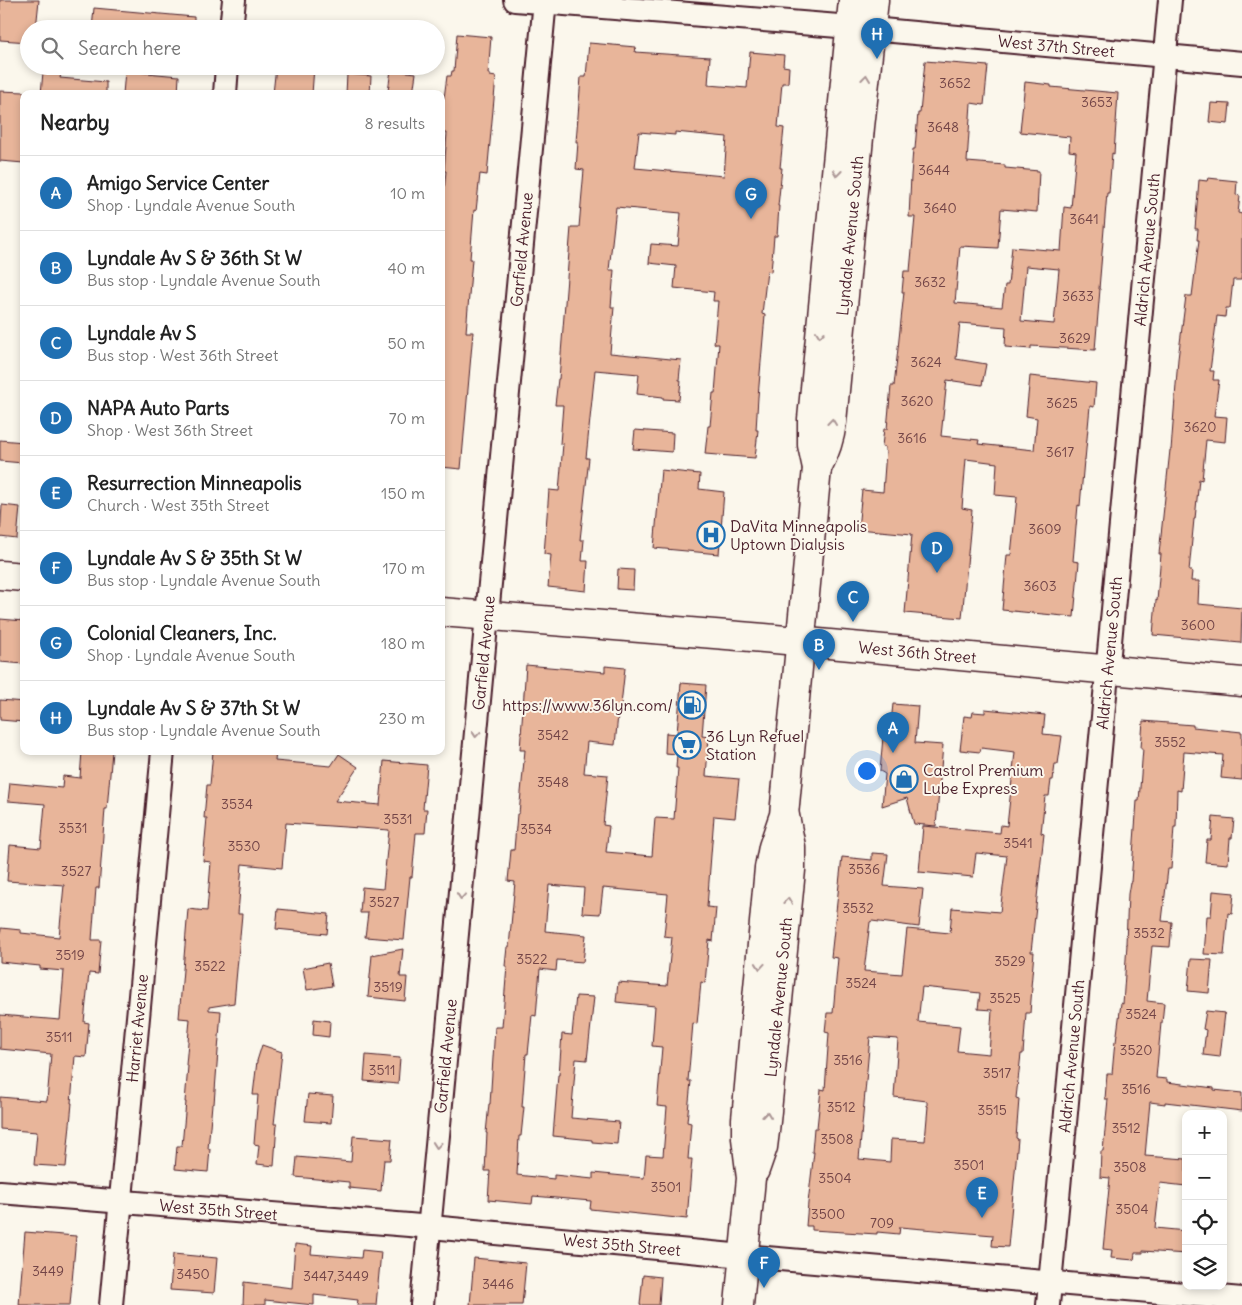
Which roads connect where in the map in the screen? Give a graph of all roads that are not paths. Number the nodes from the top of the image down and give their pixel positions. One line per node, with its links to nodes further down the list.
1 (234, 0): 7 (street)
2 (515, 0): 6 (street, West 37th Street)
3 (853, 0): 8 (main road, Lyndale Avenue South)
4 (874, 0): 8 (main road, Lyndale Avenue South)
5 (1170, 0): 9 (street, Aldrich Avenue South)
6 (545, 1): 8 (street, West 37th Street); 16 (street, Garfield Avenue)
7 (232, 20)
8 (861, 28): 9 (street, West 37th Street); 17 (main road, Lyndale Avenue South)
9 (1165, 56): 10 (street, West 37th Street); 18 (street, Aldrich Avenue South)
10 (1242, 63)
11 (226, 75): 12 (street)
12 (225, 90)
13 (0, 576): 14 (main road)
14 (20, 577)
15 (445, 612): 16 (main road, West 36th Street)
16 (487, 616): 17 (main road, West 36th Street); 23 (street, Garfield Avenue, one-way to 23)
17 (801, 642): 18 (main road, West 36th Street); 24 (main road, Lyndale Avenue South)
18 (1107, 669): 19 (main road, West 36th Street); 25 (street, Aldrich Avenue South)
19 (1242, 682)
20 (162, 755): 22 (street, Harriet Avenue)
21 (0, 1192): 22 (street, West 35th Street)
22 (121, 1203): 23 (street, West 35th Street); 27 (street, Harriet Avenue)
23 (429, 1227): 24 (street, West 35th Street); 28 (street, Garfield Avenue)
24 (744, 1256): 25 (street, West 35th Street); 29 (main road, Lyndale Avenue South)
25 (1050, 1282): 26 (street, West 35th Street); 30 (street, Aldrich Avenue South)
26 (1242, 1299)
27 (112, 1305)
28 (422, 1305)
29 (739, 1305)
30 (1048, 1305)

